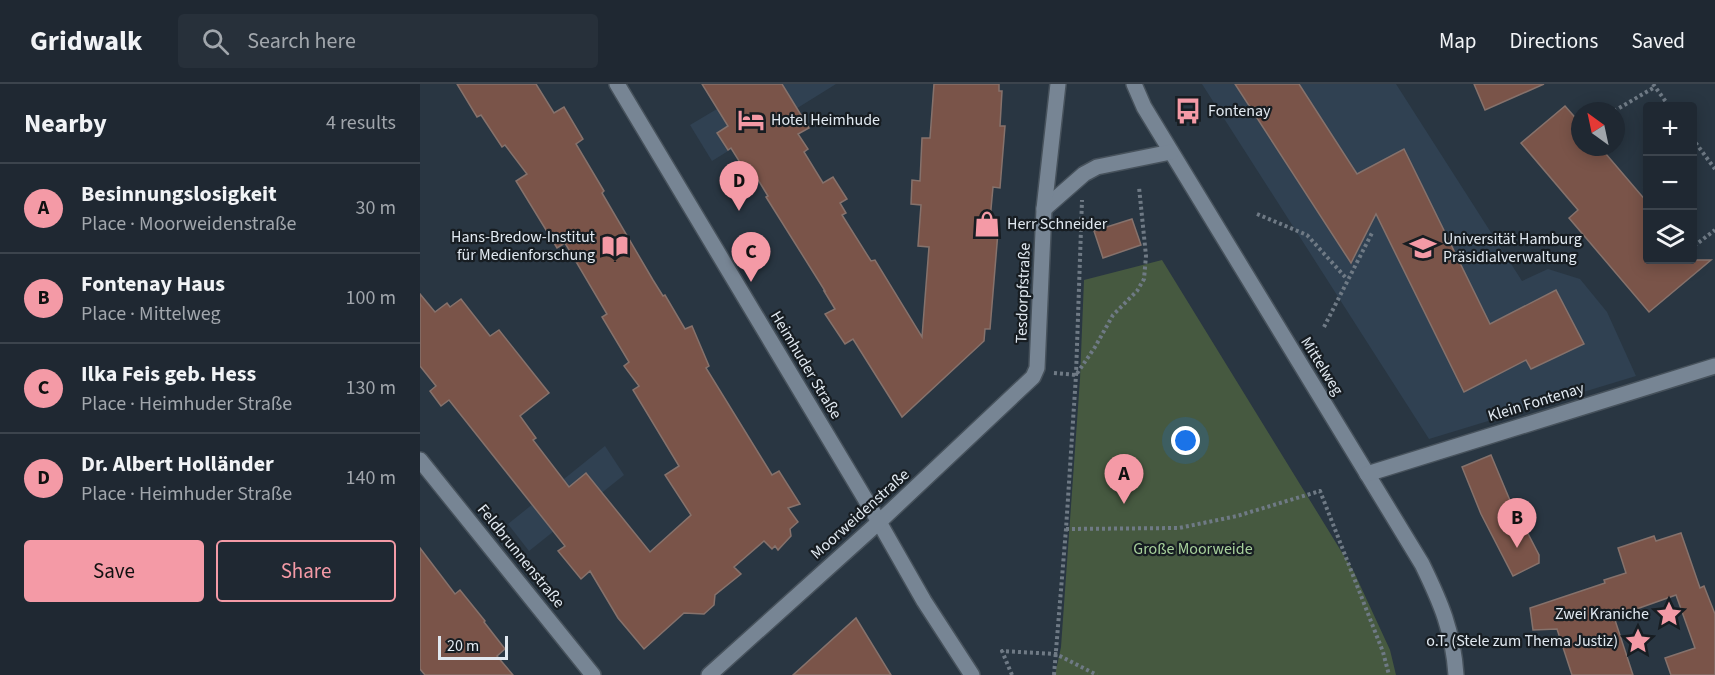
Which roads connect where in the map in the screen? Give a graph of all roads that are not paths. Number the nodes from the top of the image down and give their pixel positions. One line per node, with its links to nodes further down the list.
1 (617, 84): 10 (street, Heimhuder Straße)
2 (1058, 84): 5 (street, Tesdorpfstraße)
3 (1134, 84): 4 (street, Mittelweg)
4 (1171, 152): 5 (street); 9 (street, Mittelweg)
5 (1044, 209): 7 (street, Tesdorpfstraße)
6 (1715, 366): 9 (street, Klein Fontenay)
7 (1033, 377): 10 (street, Moorweidenstraße)
8 (420, 460): 12 (street, Feldbrunnenstraße)
9 (1367, 474): 14 (street, Mittelweg)
10 (879, 522): 11 (street, Heimhuder Straße); 13 (street, Moorweidenstraße)
11 (968, 669)
12 (593, 675)
13 (709, 675)
14 (1456, 675)

